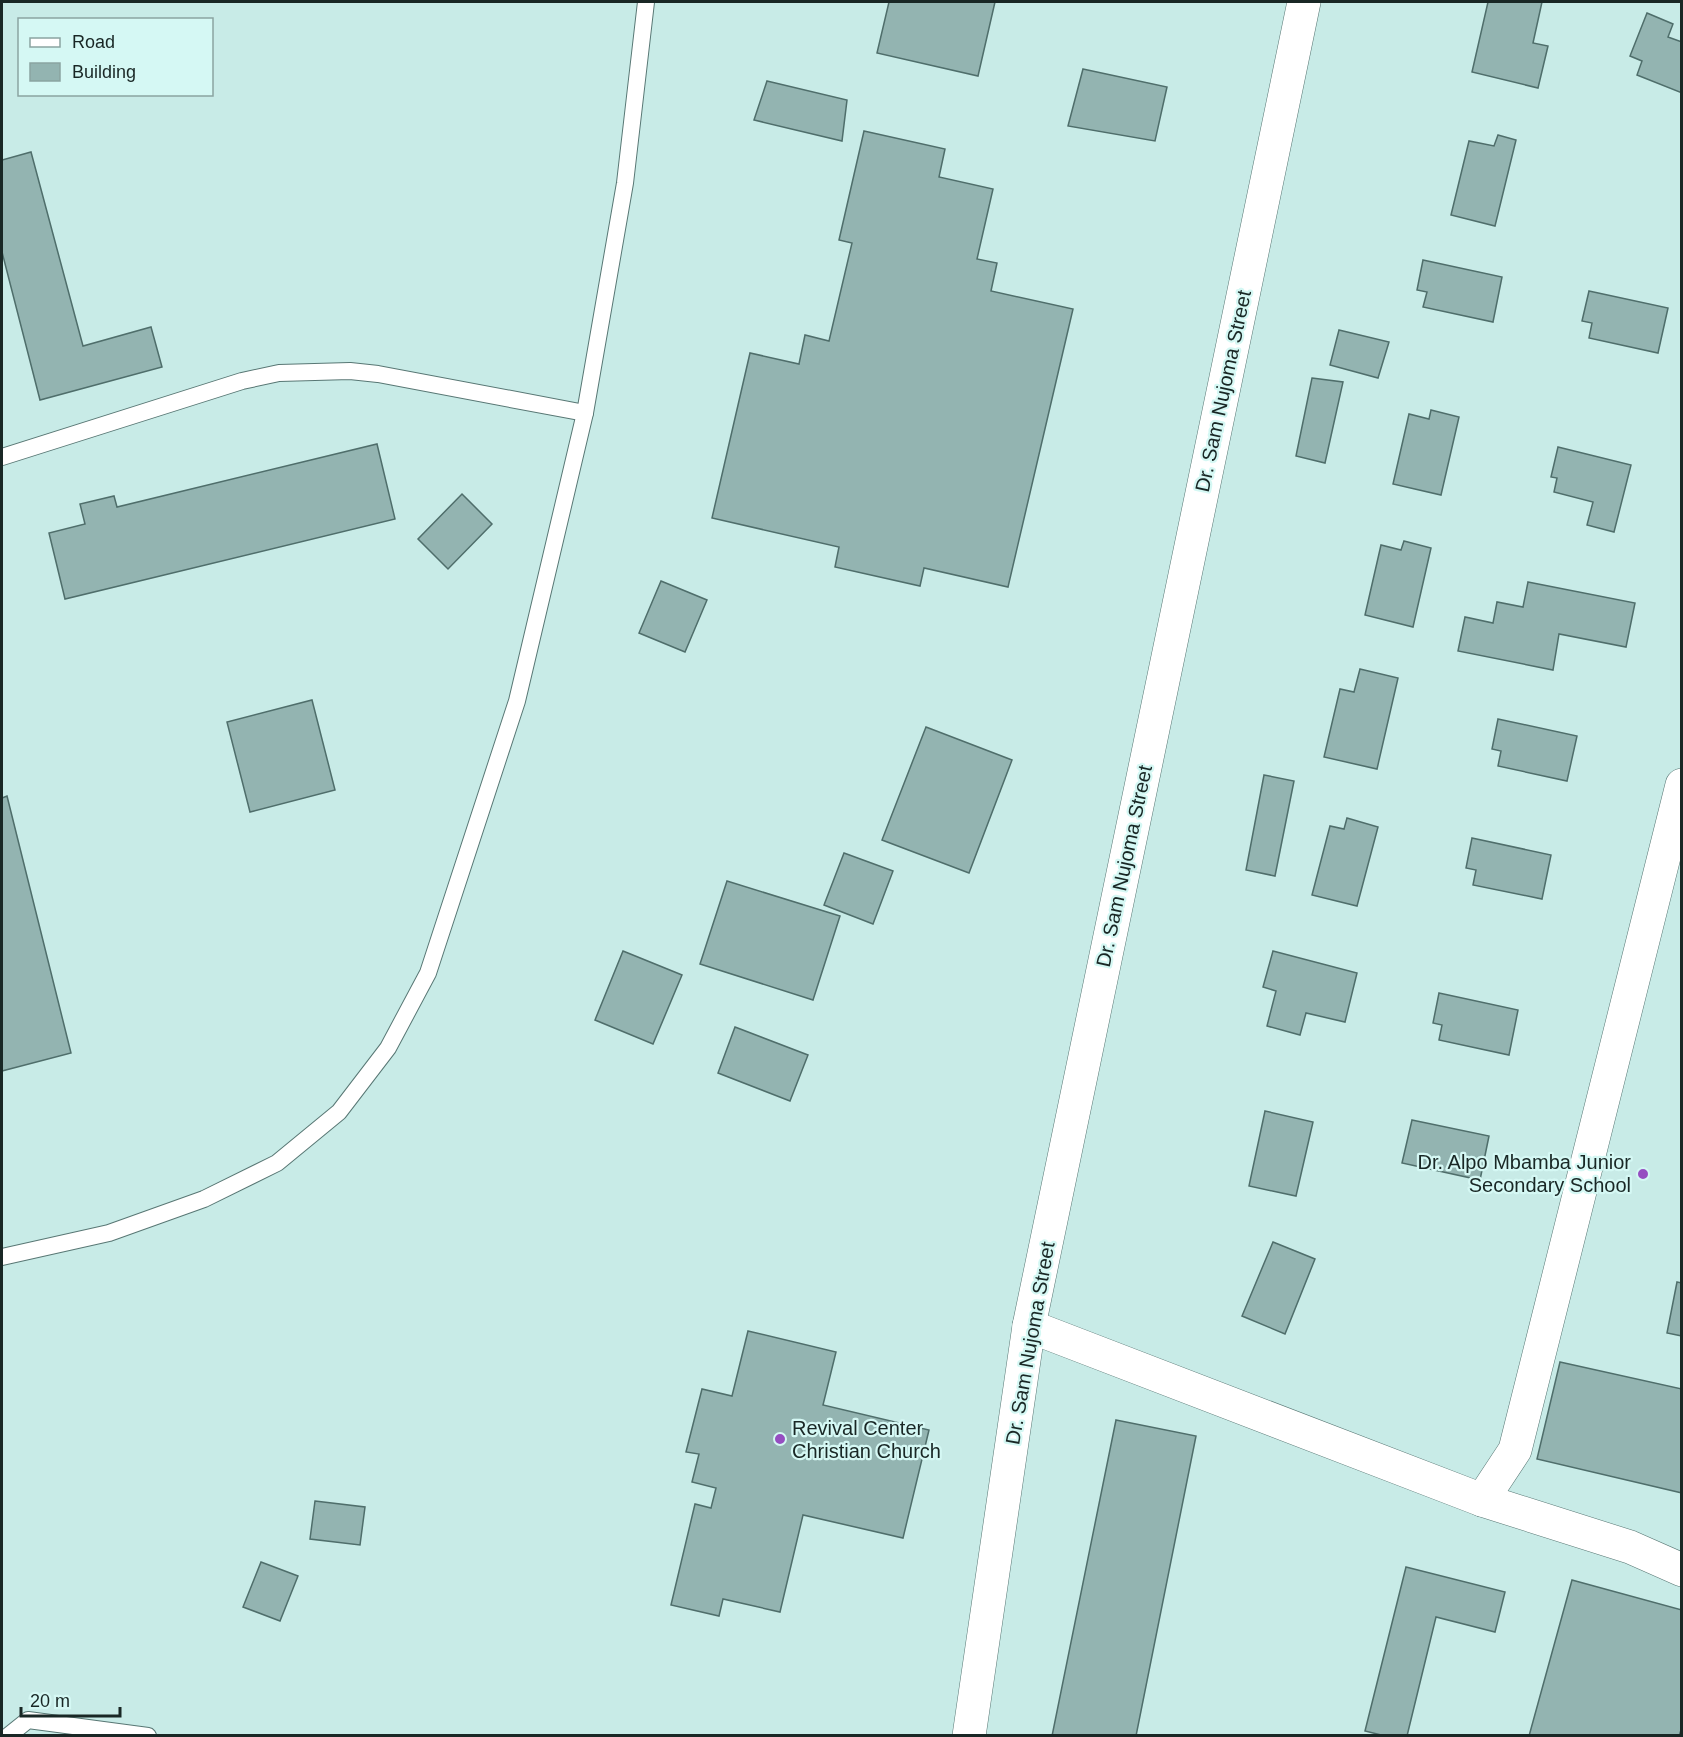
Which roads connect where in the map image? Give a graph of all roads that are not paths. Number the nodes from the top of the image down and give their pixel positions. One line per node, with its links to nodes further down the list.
1 (646, 2): 3 (lane)
2 (1304, 2): 7 (street, Dr. Sam Nujoma Street)
3 (585, 413): 4 (lane); 6 (lane)
4 (2, 457)
5 (1682, 785): 8 (street)
6 (2, 1257)
7 (1029, 1326): 8 (street); 12 (street, Dr. Sam Nujoma Street)
8 (1482, 1500): 9 (street)
9 (1682, 1570)
10 (8, 1736): 11 (lane)
11 (148, 1736)
12 (969, 1736)

